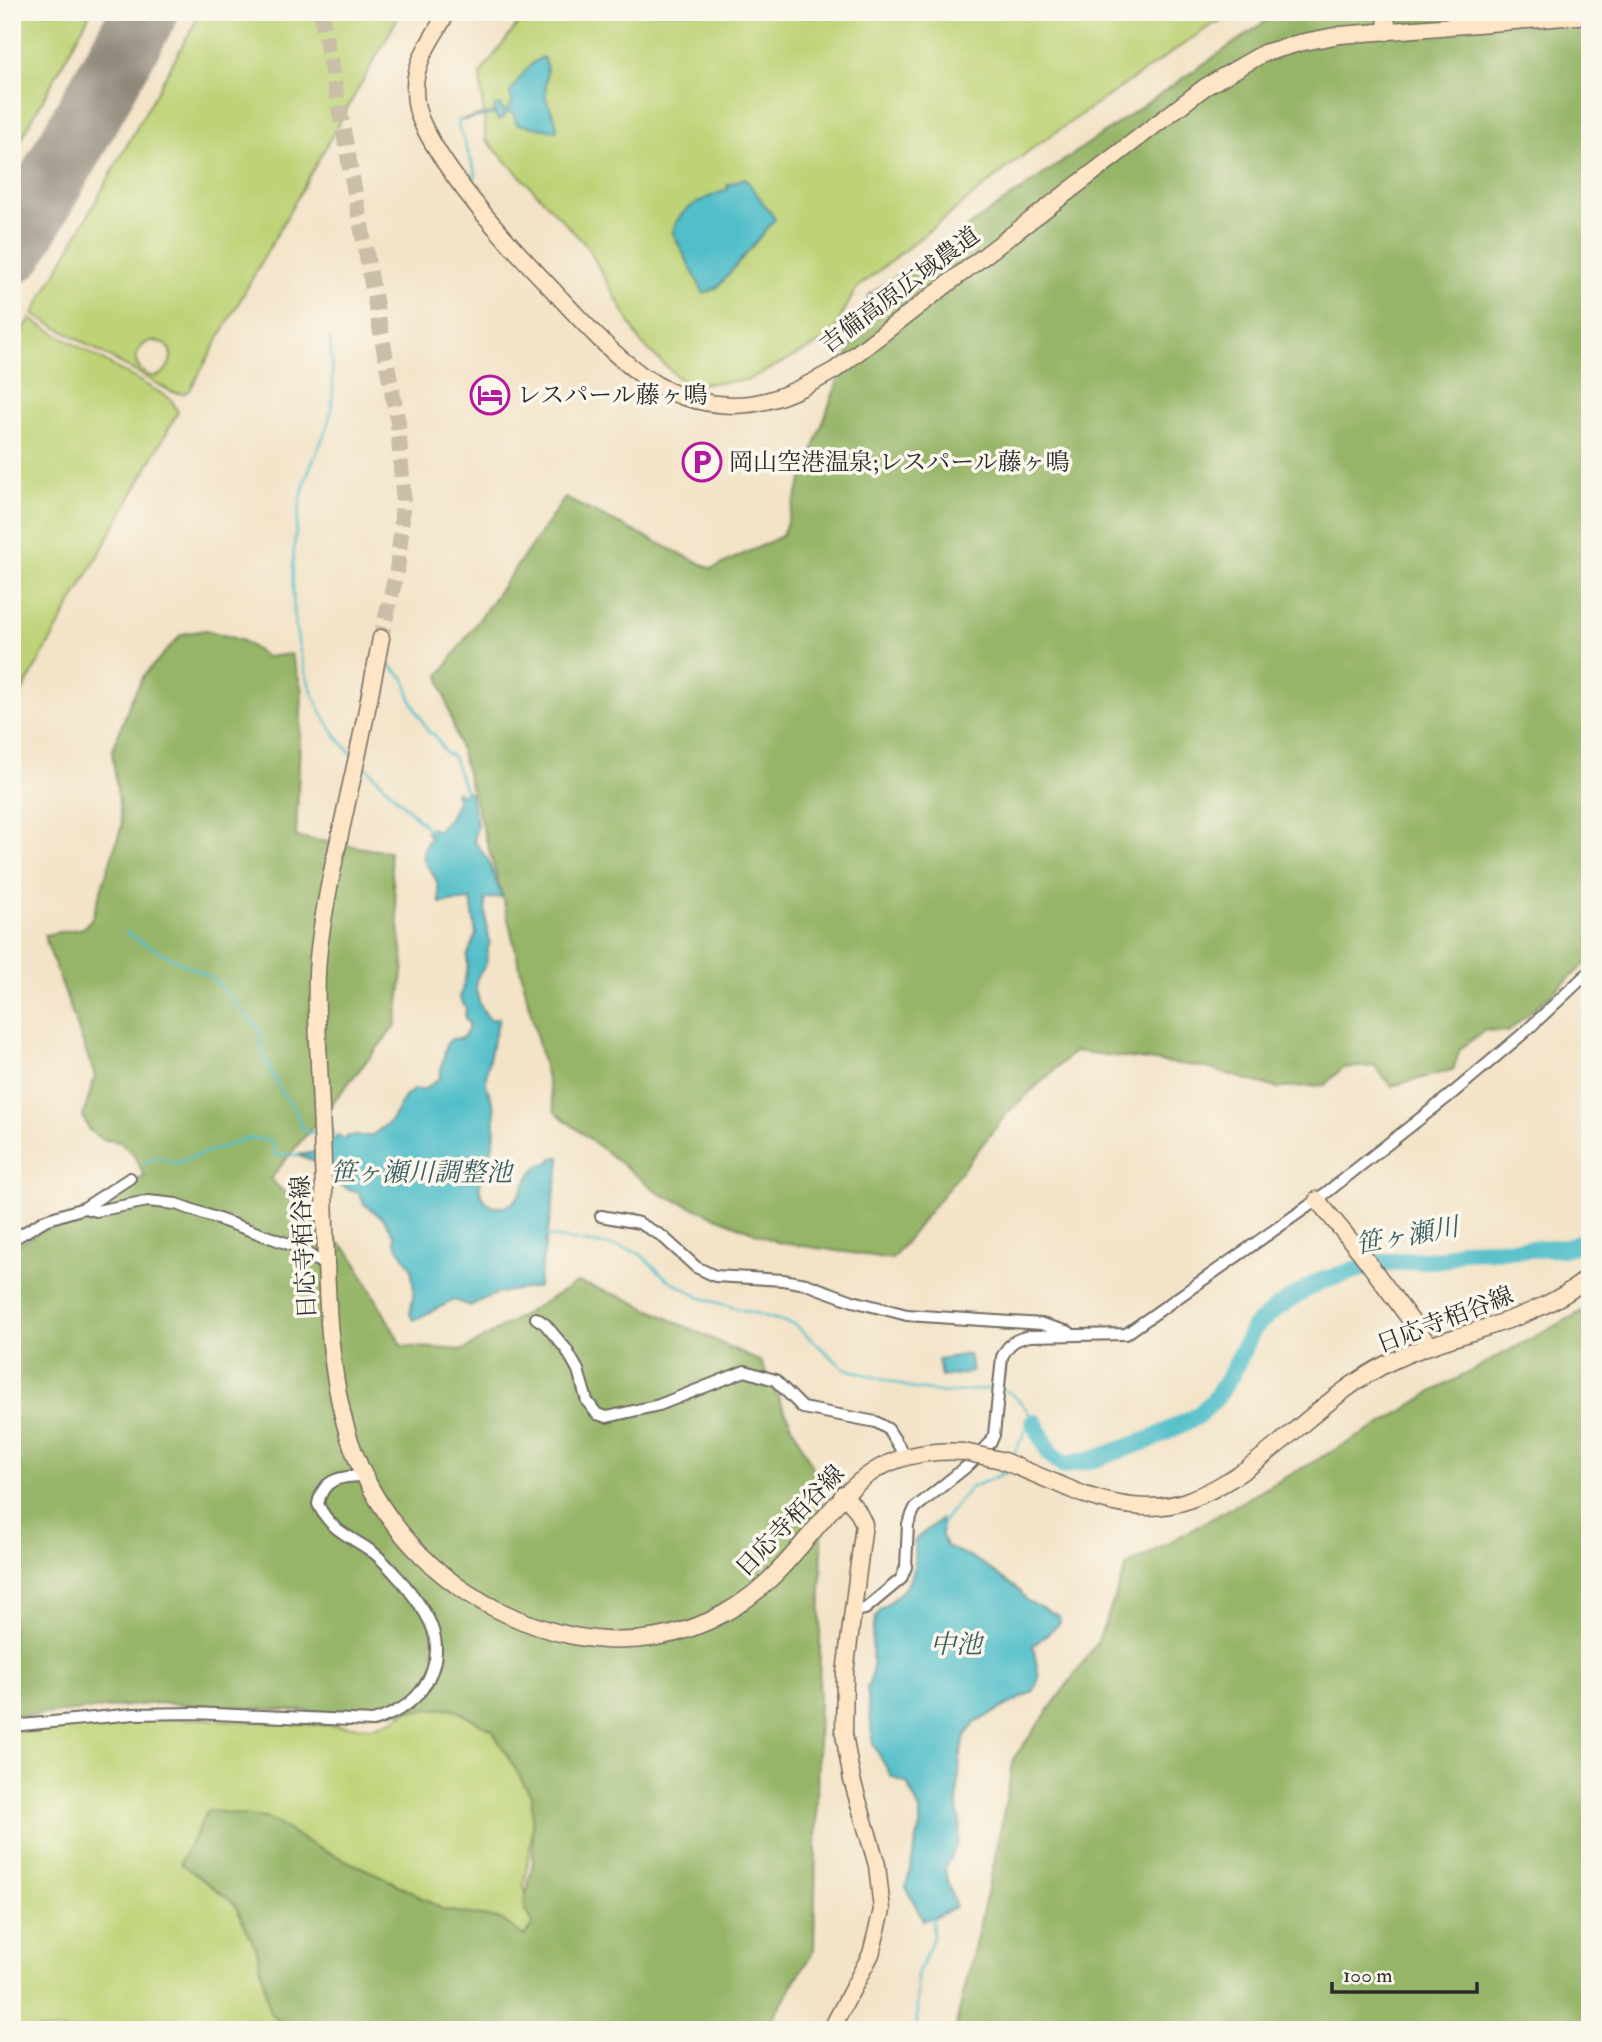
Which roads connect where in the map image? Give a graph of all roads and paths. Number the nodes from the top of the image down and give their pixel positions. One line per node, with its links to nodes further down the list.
1 (447, 12): 4 (street, 吉備高原広域農道)
2 (1386, 12): 4 (street)
3 (1590, 15): 4 (street, 吉備高原広域農道)
4 (1387, 32)
5 (381, 638): 12 (street, 日応寺栢谷線)
6 (1590, 971): 8 (street)
7 (130, 1178): 9 (street)
8 (1317, 1200): 15 (street); 16 (street)
9 (84, 1208): 11 (street); 12 (street)
10 (601, 1216): 15 (street)
11 (12, 1240)
12 (328, 1269): 18 (street, 日応寺栢谷線)
13 (1590, 1276): 16 (street, 日応寺栢谷線)
14 (536, 1318): 17 (street)
15 (1082, 1336): 20 (street)
16 (1429, 1345): 17 (street, 日応寺栢谷線, bridge)
17 (906, 1457): 19 (street, 日応寺栢谷線)
18 (365, 1476): 19 (street, 日応寺栢谷線); 21 (street)
19 (843, 1494): 20 (street)
20 (853, 1611): 22 (street)
21 (12, 1726)
22 (831, 2030)

